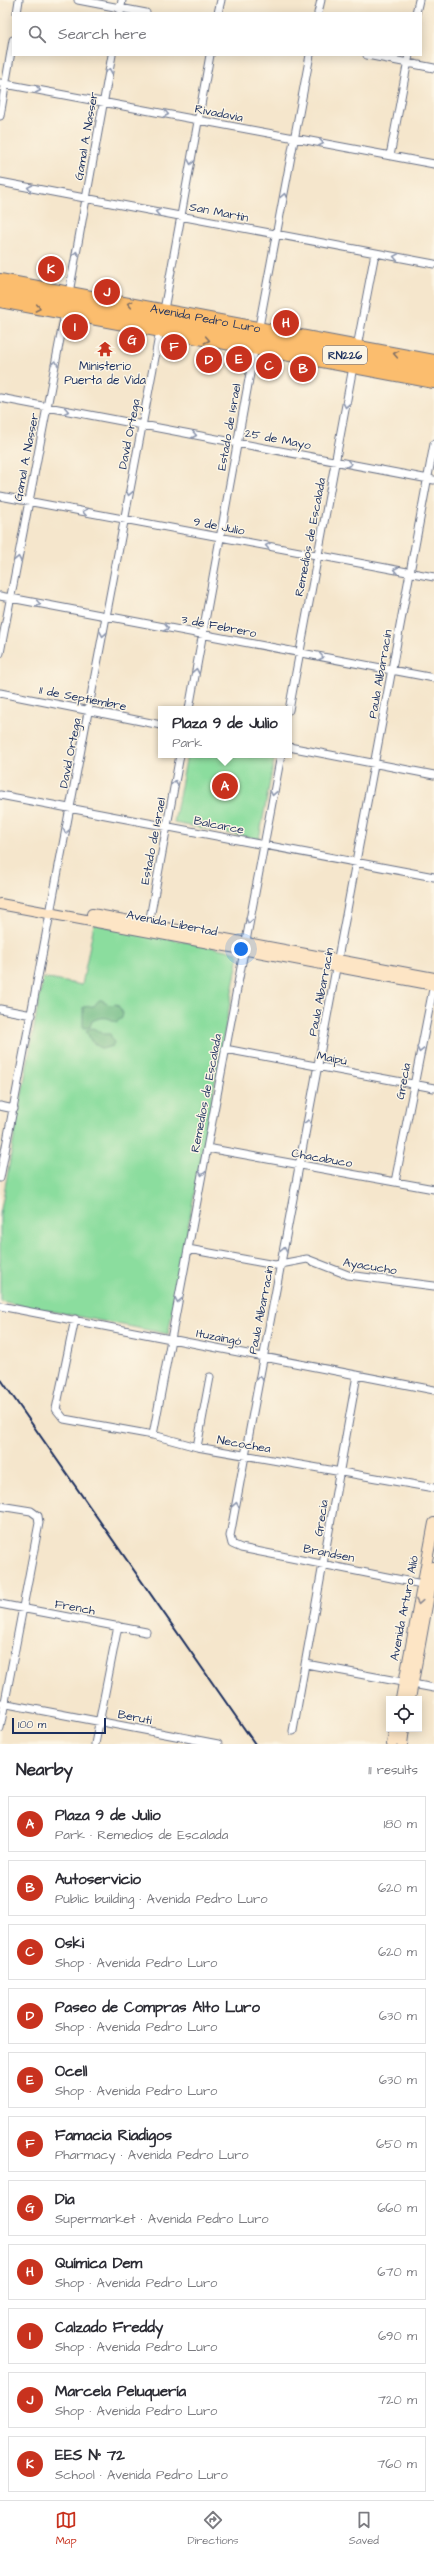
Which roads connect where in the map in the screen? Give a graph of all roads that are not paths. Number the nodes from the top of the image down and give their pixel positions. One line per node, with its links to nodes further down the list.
1 (19, 0): 8 (street)
2 (78, 0): 7 (street)
3 (122, 0): 7 (street)
4 (221, 0): 10 (street)
5 (321, 0): 11 (street)
6 (419, 0): 12 (street)
7 (120, 11): 9 (street)
8 (17, 12)
9 (133, 12)
10 (218, 12)
11 (318, 12)
12 (416, 12)
13 (12, 44): 20 (street)
14 (112, 56): 21 (street, Gamal A. Nasser, one-way to 14)
15 (210, 56): 23 (street)
16 (310, 56): 24 (street, Estado de Israel)
17 (377, 56): 18 (street)
18 (408, 59): 19 (street); 25 (street)
19 (434, 68)
20 (3, 84): 21 (street, Rivadavia, one-way to 21); 22 (street)
21 (103, 102): 23 (street, Rivadavia, one-way to 23); 28 (street, Gamal A. Nasser)
22 (0, 116)
23 (198, 120): 24 (street, Rivadavia); 29 (street, one-way to 29)
24 (295, 138): 25 (street, Rivadavia, one-way to 25); 30 (street, Estado de Israel, one-way to 24)
25 (390, 156): 26 (street, Rivadavia)
26 (434, 164)
27 (0, 182): 28 (street, San Martín, one-way to 27)
28 (86, 198): 29 (street, San Martín, one-way to 28); 35 (street, Gamal A. Nasser, one-way to 28)
29 (181, 216): 30 (street, San Martín); 37 (street)
30 (277, 235): 31 (street, San Martín); 40 (street, Estado de Israel)
31 (375, 253): 32 (street, San Martín, one-way to 31); 41 (street)
32 (434, 264)
33 (0, 280): 35 (highway, Avenida Pedro Luro)
34 (0, 291): 40 (highway, Avenida Pedro Luro / RN226)
35 (69, 293): 37 (highway, Avenida Pedro Luro, one-way to 35)
36 (0, 301): 38 (highway, Avenida Pedro Luro, one-way to 38)
37 (164, 310): 40 (highway, Avenida Pedro Luro)
38 (65, 313): 39 (highway, Avenida Pedro Luro); 47 (street, Gamal A. Nasser, one-way to 38)
39 (160, 331): 40 (highway, Avenida Pedro Luro, one-way to 40); 48 (street, David Ortega)
40 (257, 338): 41 (highway, Avenida Pedro Luro); 43 (highway, Avenida Pedro Luro); 44 (highway, Avenida Pedro Luro / RN226); 49 (street, Estado de Israel)
41 (357, 347): 42 (highway, Avenida Pedro Luro, one-way to 41)
42 (434, 361)
43 (353, 367): 45 (highway, Avenida Pedro Luro); 51 (street, Remedios de Escalada, one-way to 51)
44 (434, 372)
45 (434, 382)
46 (0, 398): 47 (street, 25 de Mayo)
47 (47, 407): 48 (street, 25 de Mayo, one-way to 48); 54 (street, Gamal A. Nasser)
48 (142, 425): 49 (street, 25 de Mayo, one-way to 49); 55 (street, David Ortega, one-way to 55)
49 (237, 443): 51 (street, 25 de Mayo); 56 (street, Estado de Israel)
50 (434, 444): 52 (street, Paula Albarracín)
51 (336, 461): 52 (street, 25 de Mayo, one-way to 52); 57 (street, Remedios de Escalada)
52 (431, 479): 58 (street, Paula Albarracín)
53 (0, 496): 54 (street, 9 de Julio)
54 (29, 502): 55 (street, 9 de Julio, one-way to 54); 61 (street, Gamal A. Nasser, one-way to 54)
55 (124, 519): 56 (street, 9 de Julio); 62 (street, David Ortega)
56 (221, 537): 57 (street, 9 de Julio, one-way to 56); 63 (street, Estado de Israel)
57 (318, 555): 58 (street, 9 de Julio, one-way to 57); 64 (street, Remedios de Escalada)
58 (410, 573): 59 (street, 9 de Julio); 66 (street, Paula Albarracín)
59 (434, 577)
60 (0, 596): 61 (street, 3 de Febrero)
61 (10, 598): 62 (street, 3 de Febrero, one-way to 62); 65 (street, Gamal A. Nasser)
62 (106, 616): 63 (street, 3 de Febrero, one-way to 63); 71 (street, David Ortega, one-way to 71)
63 (203, 634): 64 (street, 3 de Febrero); 69 (street, Estado de Israel, one-way to 63)
64 (300, 652): 66 (street, 3 de Febrero, one-way to 66); 70 (street, Remedios de Escalada)
65 (0, 653)
66 (392, 670): 67 (street, 3 de Febrero); 76 (street, Paula Albarracín)
67 (434, 678)
68 (0, 693): 71 (street, 11 de Septiembre)
69 (190, 706)
70 (290, 706)
71 (89, 711): 72 (street, 11 de Septiembre); 79 (street, David Ortega)
72 (158, 724)
73 (292, 748): 76 (street)
74 (179, 758): 80 (street, Estado de Israel, one-way to 74)
75 (280, 758): 81 (street, Remedios de Escalada, one-way to 81)
76 (375, 764): 77 (street); 82 (street, Paula Albarracín)
77 (434, 775)
78 (0, 795): 79 (street, Balcarce)
79 (70, 808): 80 (street, Balcarce); 86 (street, David Ortega, one-way to 86)
80 (167, 826): 81 (street, Balcarce); 87 (street, Estado de Israel)
81 (264, 845): 82 (street, Balcarce); 88 (street, Remedios de Escalada, one-way to 88)
82 (356, 862): 83 (street, Balcarce); 89 (street, Paula Albarracín)
83 (434, 877)
84 (0, 897): 86 (main road, Avenida Libertad)
85 (0, 904): 86 (main road, Avenida Libertad)
86 (52, 910): 87 (main road, Avenida Libertad); 93 (street, David Ortega)
87 (148, 928): 88 (main road, Avenida Libertad)
88 (245, 946): 89 (main road, Avenida Libertad); 94 (street, Remedios de Escalada)
89 (338, 963): 90 (main road, Avenida Libertad); 91 (main road, Avenida Libertad); 95 (street, Paula Albarracín)
90 (434, 978)
91 (434, 985): 96 (street, Grecia, one-way to 96)
92 (0, 1009): 93 (street)
93 (32, 1015): 99 (street, David Ortega)
94 (226, 1049): 95 (street, Maipú); 100 (street, Remedios de Escalada)
95 (318, 1066): 96 (street, Maipú); 101 (street, Paula Albarracín, one-way to 95)
96 (413, 1084): 97 (street, Maipú); 103 (street, Grecia)
97 (434, 1088)
98 (0, 1106): 99 (street)
99 (14, 1109): 102 (street, David Ortega)
100 (207, 1148): 101 (street, Chacabuco); 105 (street, Remedios de Escalada, one-way to 105)
101 (300, 1165): 103 (street, Chacabuco); 106 (street, Paula Albarracín, one-way to 101)
102 (0, 1178)
103 (395, 1182): 104 (street, Chacabuco)
104 (434, 1189)
105 (188, 1249): 106 (street, Ayacucho); 110 (street, Remedios de Escalada, one-way to 110)
106 (281, 1264): 107 (street, Ayacucho); 111 (street, Paula Albarracín)
107 (434, 1286)
108 (0, 1306): 109 (street, Ituzaingó)
109 (75, 1319): 110 (street, Ituzaingó); 115 (street, Necochea)
110 (171, 1339): 111 (street, Ituzaingó); 115 (street, Remedios de Escalada)
111 (264, 1357): 112 (street, Ituzaingó); 117 (street, Paula Albarracín, one-way to 111)
112 (357, 1375): 114 (street, Ituzaingó); 118 (street, Grecia)
113 (210, 1377): 116 (street)
114 (434, 1390)
115 (153, 1435): 116 (street, Necochea)
116 (198, 1447): 117 (street, Necochea)
117 (245, 1456): 118 (street, Necochea); 122 (street, Paula Albarracín, one-way to 117)
118 (340, 1472): 119 (street, Necochea); 123 (street, Grecia)
119 (434, 1488)
120 (0, 1506): 127 (street)
121 (434, 1523): 125 (main road, Avenida Arturo Alió)
122 (232, 1544): 123 (street, Brandsen)
123 (325, 1564): 125 (street, Brandsen); 130 (street, Grecia)
124 (434, 1567): 131 (main road, Avenida Arturo Alió)
125 (422, 1584): 131 (main road, Avenida Arturo Alió, one-way to 131)
126 (0, 1604): 127 (street, French)
127 (23, 1609): 128 (street, French); 135 (street)
128 (118, 1626): 129 (street, French); 136 (street)
129 (146, 1632)
130 (306, 1664): 131 (street); 138 (street, Grecia)
131 (408, 1683): 132 (street); 133 (main road, Avenida Arturo Alió); 134 (main road, Avenida Arturo Alió)
132 (434, 1688)
133 (402, 1696)
134 (410, 1696)
135 (2, 1703): 136 (street, Beruti); 137 (street)
136 (100, 1721): 141 (street, Beruti); 142 (street)
137 (0, 1728)
138 (293, 1731)
139 (394, 1732): 144 (main road)
140 (404, 1732): 145 (main road)
141 (194, 1742): 143 (street, Beruti)
142 (95, 1744)
143 (218, 1744)
144 (392, 1744)
145 (402, 1744)

